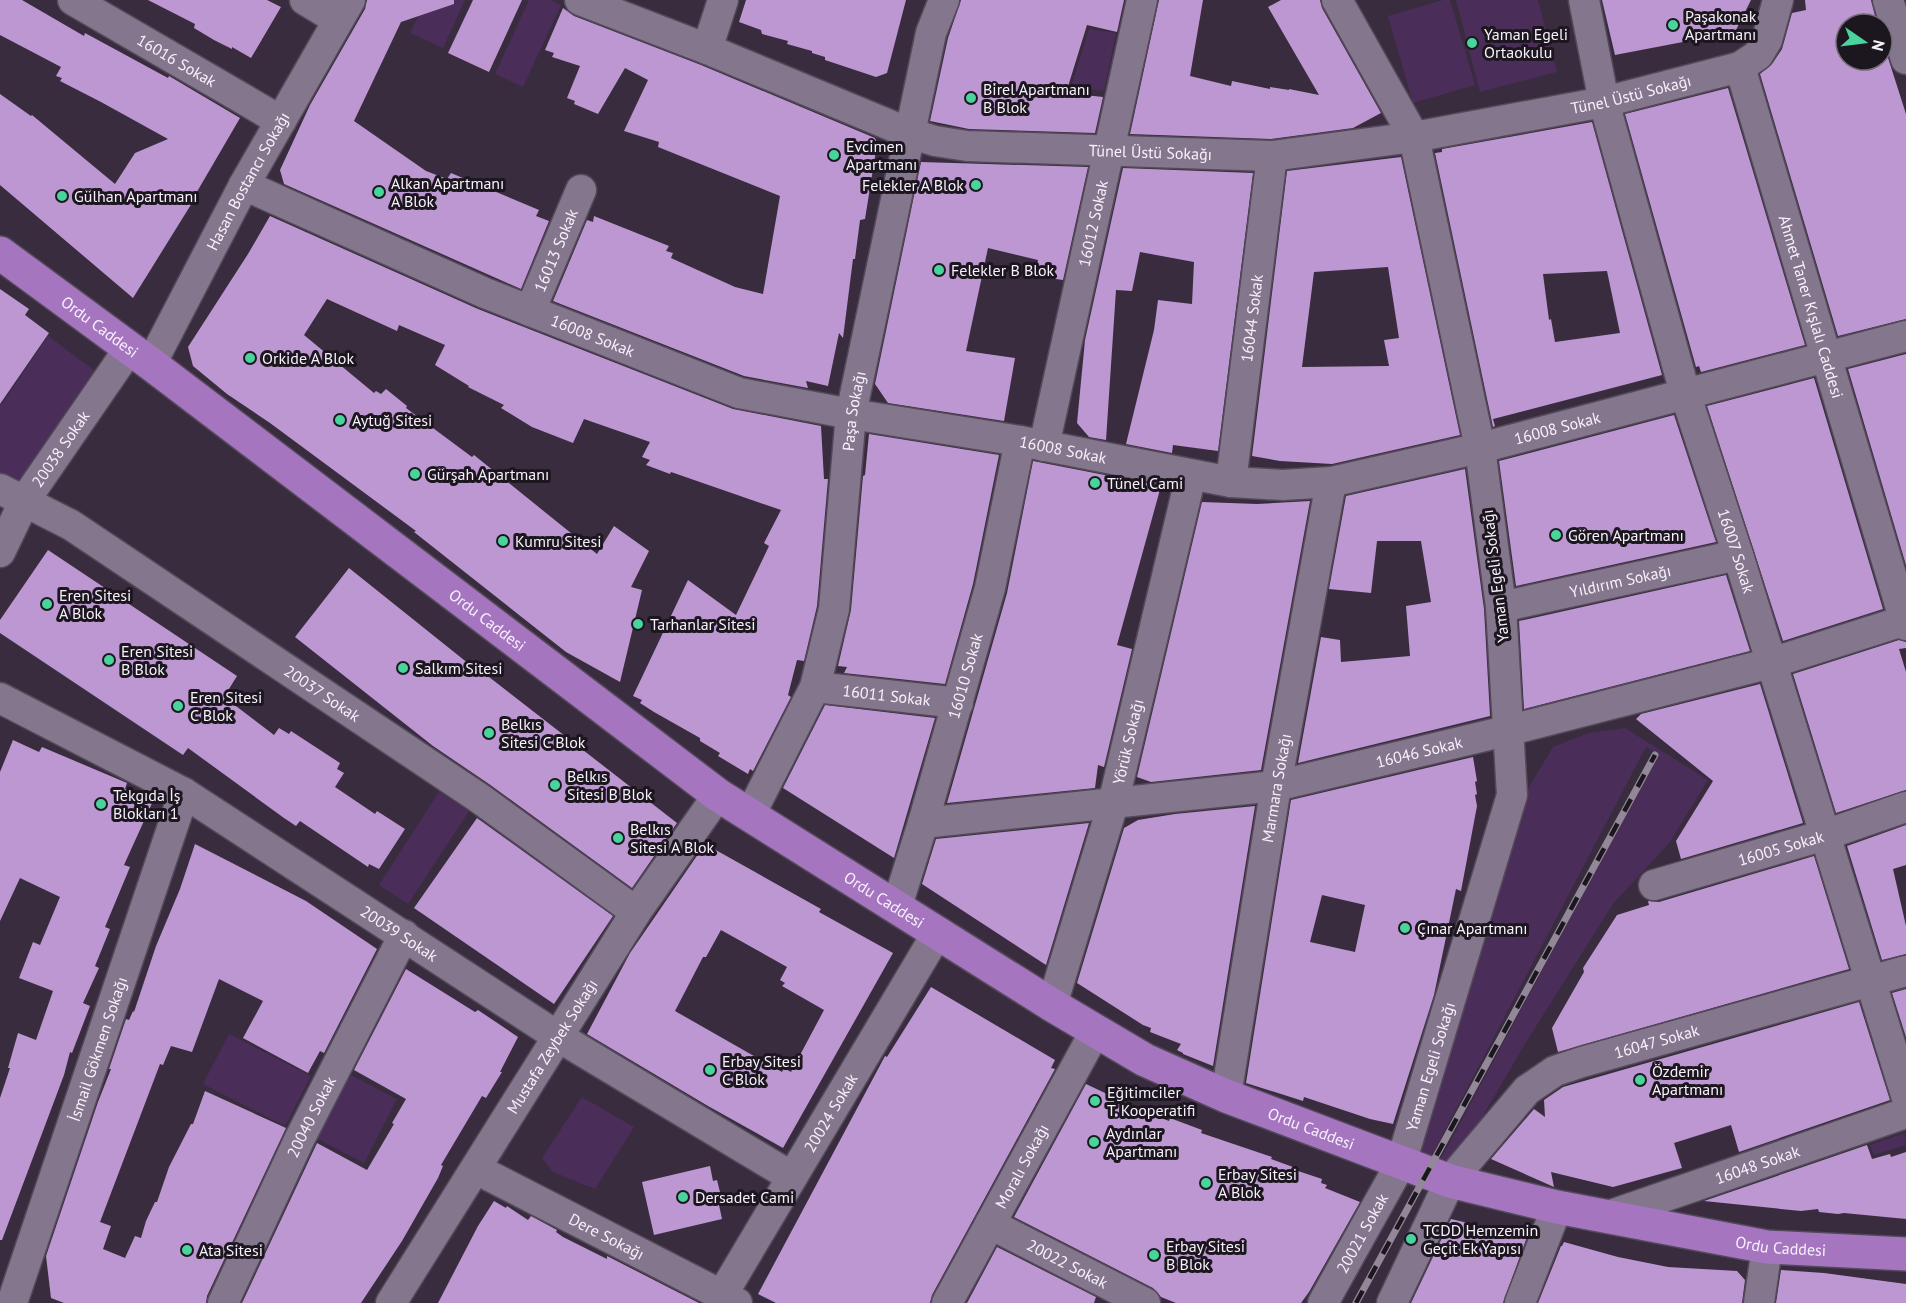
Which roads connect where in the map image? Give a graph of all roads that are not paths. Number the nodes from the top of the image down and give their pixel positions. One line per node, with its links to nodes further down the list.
1 (73, 0): 16 (street, 16016 Sokak)
2 (304, 0): 11 (street)
3 (580, 0): 12 (street, Tünel Üstü Sokağı)
4 (723, 0): 12 (street)
5 (944, 0): 17 (street, Paşa Sokağı)
6 (1142, 0): 19 (street, 16012 Sokak)
7 (1337, 0): 18 (street, Yaman Egeli Sokağı)
8 (1584, 0): 15 (street, 16007 Sokak)
9 (1778, 0): 14 (street)
10 (1888, 0): 13 (street)
11 (344, 10): 16 (street, Hasan Bostancı Sokağı)
12 (707, 49): 17 (street, Tünel Üstü Sokağı)
13 (1906, 60)
14 (1740, 67): 15 (street, Tünel Üstü Sokağı); 27 (street, Ahmet Taner Kışlalı Caddesi)
15 (1604, 102): 18 (street, Tünel Üstü Sokağı); 28 (street, 16007 Sokak)
16 (281, 121): 21 (street, Hasan Bostancı Sokağı)
17 (909, 133): 19 (street, Tünel Üstü Sokağı); 29 (street, Paşa Sokağı)
18 (1414, 137): 20 (street, Tünel Üstü Sokağı); 31 (street, Yaman Egeli Sokağı)
19 (1110, 150): 20 (street, Tünel Üstü Sokağı); 30 (street, 16012 Sokak)
20 (1272, 156): 33 (street, 16044 Sokak)
21 (244, 185): 24 (street, 16008 Sokak); 26 (street, Hasan Bostancı Sokağı)
22 (581, 190): 24 (street, 16013 Sokak)
23 (0, 253): 26 (main road, Ordu Caddesi)
24 (530, 311): 29 (street, 16008 Sokak)
25 (1906, 336): 27 (street, 16008 Sokak)
26 (140, 356): 35 (street, 20038 Sokak); 47 (main road, Ordu Caddesi)
27 (1825, 357): 28 (street, 16008 Sokak); 39 (street, Ahmet Taner Kışlalı Caddesi)
28 (1685, 393): 31 (street, 16008 Sokak); 37 (street, 16007 Sokak)
29 (851, 414): 30 (street, 16008 Sokak); 41 (street, Paşa Sokağı)
30 (1032, 444): 32 (street, 16008 Sokak); 42 (street, 16010 Sokak)
31 (1480, 448): 34 (street, 16008 Sokak); 38 (street, Yaman Egeli Sokağı)
32 (1191, 475): 33 (street, 16008 Sokak); 48 (street, Yörük Sokağı)
33 (1231, 482): 34 (street, 16008 Sokak)
34 (1331, 482): 45 (street, Marmara Sokağı)
35 (12, 495): 36 (street, 20038 Sokak); 55 (street, 20037 Sokak)
36 (0, 552)
37 (1738, 555): 38 (street, Yıldırım Sokağı); 40 (street, 16007 Sokak)
38 (1501, 607): 44 (street, Yaman Egeli Sokağı)
39 (1906, 622): 40 (street, 16046 Sokak)
40 (1772, 663): 44 (street, 16046 Sokak); 52 (street, 16007 Sokak)
41 (815, 687): 42 (street, 16011 Sokak); 50 (street, Paşa Sokağı)
42 (958, 703): 51 (street, 16010 Sokak)
43 (2, 705): 46 (street, 20039 Sokak)
44 (1510, 730): 45 (street, 16046 Sokak); 66 (street, Yaman Egeli Sokağı)
45 (1276, 786): 48 (street, 16046 Sokak); 64 (street, Marmara Sokağı)
46 (184, 793): 57 (street, 20039 Sokak); 78 (street, İsmail Gökmen Sokağı)
47 (718, 795): 50 (main road, Ordu Caddesi); 55 (street, Mustafa Zeybek Sokağı)
48 (1113, 804): 51 (street, 16046 Sokak); 60 (street, Yörük Sokağı)
49 (1906, 807): 52 (street, 16005 Sokak)
50 (750, 815): 54 (main road, Ordu Caddesi)
51 (923, 823): 54 (street, 16010 Sokak)
52 (1825, 835): 53 (street, 16005 Sokak); 59 (street, 16007 Sokak)
53 (1654, 885)
54 (897, 906): 56 (main road, Ordu Caddesi)
55 (636, 912): 62 (street, Mustafa Zeybek Sokağı)
56 (938, 932): 60 (main road, Ordu Caddesi); 68 (street, 20024 Sokak)
57 (404, 935): 62 (street, 20039 Sokak); 79 (street, 20040 Sokak)
58 (1906, 971): 59 (street, 16047 Sokak)
59 (1871, 982): 63 (street, 16007 Sokak); 69 (street, 16047 Sokak)
60 (1052, 1005): 61 (main road, Ordu Caddesi)
61 (1096, 1030): 64 (main road, Ordu Caddesi); 73 (street, Moralı Sokağı)
62 (557, 1036): 67 (street, Mustafa Zeybek Sokağı); 68 (street, 20039 Sokak)
63 (1906, 1095)
64 (1226, 1096): 66 (main road, Ordu Caddesi)
65 (1906, 1113): 70 (street, 16048 Sokak)
66 (1401, 1163): 69 (main road, Ordu Caddesi); 83 (street, 20021 Sokak)
67 (476, 1169): 77 (street, Dere Sokağı); 80 (street, Mustafa Zeybek Sokağı)
68 (792, 1177): 77 (street, 20024 Sokak)
69 (1450, 1181): 71 (main road, Ordu Caddesi); 84 (street, 16047 Sokak)
70 (1688, 1188): 72 (street, 16048 Sokak); 74 (street)
71 (1557, 1207): 72 (main road, Ordu Caddesi); 85 (street)
72 (1608, 1216): 74 (main road, Ordu Caddesi)
73 (990, 1224): 81 (street, Moralı Sokağı); 82 (street, 20022 Sokak)
74 (1682, 1232): 75 (main road, Ordu Caddesi)
75 (1767, 1247): 76 (main road, Ordu Caddesi); 86 (street)
76 (1906, 1254)
77 (730, 1299)
78 (12, 1303)
79 (223, 1303)
80 (392, 1303)
81 (947, 1303)
82 (1145, 1303)
83 (1323, 1303)
84 (1392, 1303)
85 (1520, 1303)
86 (1759, 1303)

